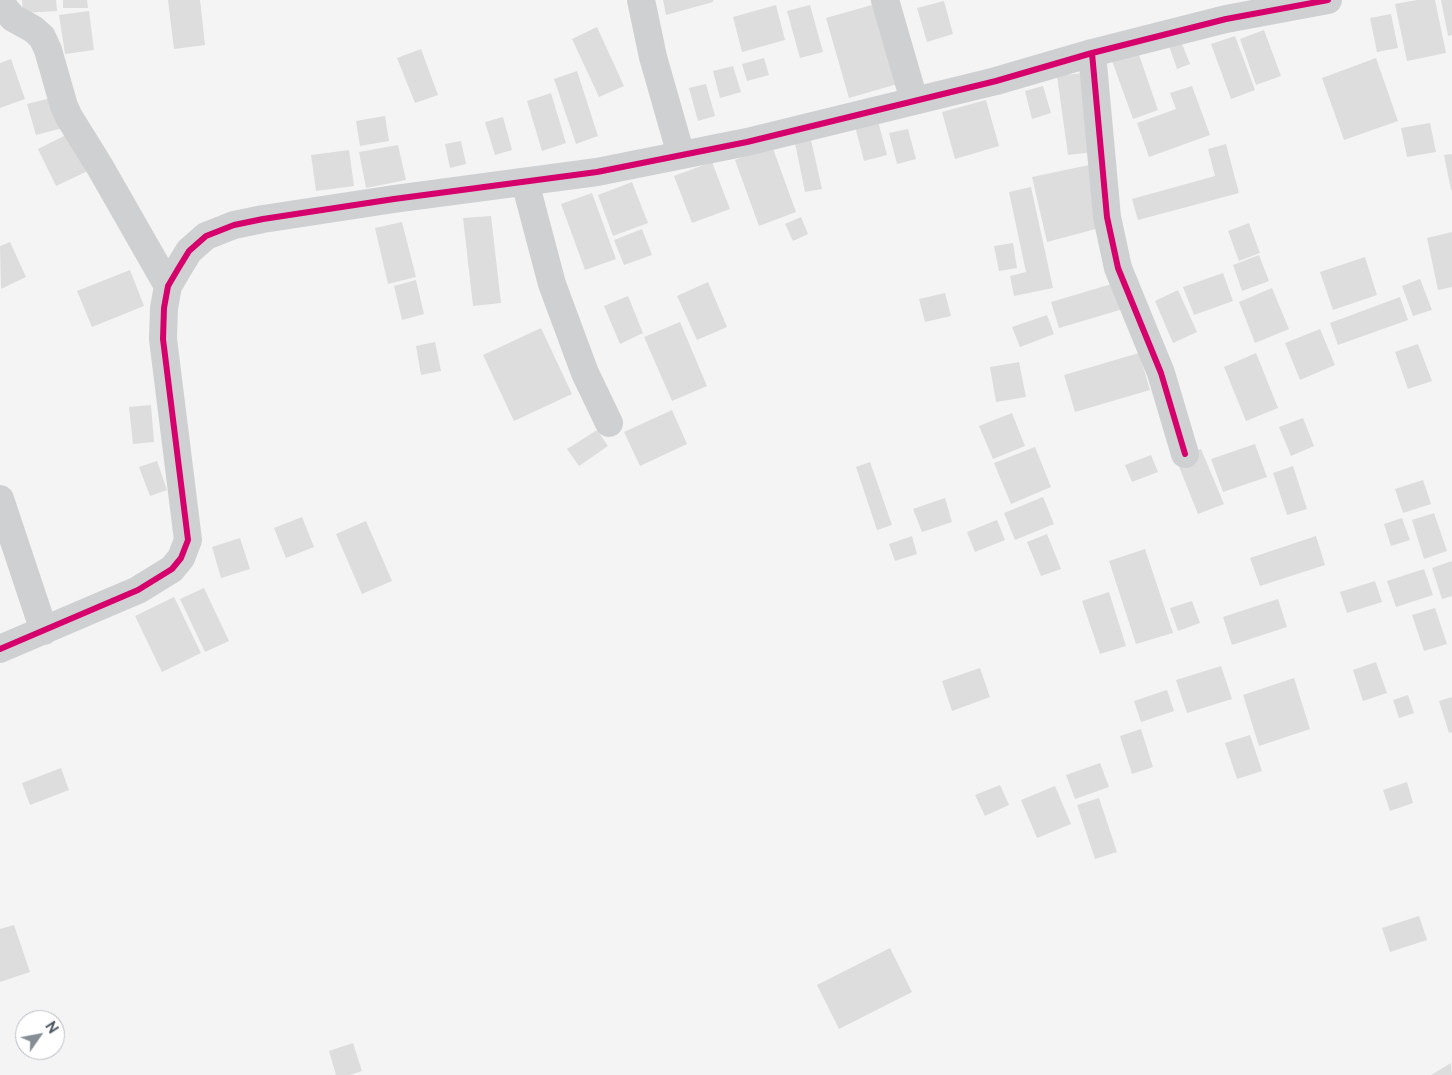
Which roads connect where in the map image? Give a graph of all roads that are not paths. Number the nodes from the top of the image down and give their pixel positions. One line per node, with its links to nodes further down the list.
1 (641, 0): 7 (street)
2 (885, 0): 6 (street)
3 (1328, 0): 5 (street)
4 (0, 1): 9 (street)
5 (1092, 53): 6 (street); 11 (street)
6 (914, 100): 7 (street)
7 (681, 155): 8 (street)
8 (525, 182): 9 (street); 10 (street)
9 (168, 286): 13 (street)
10 (609, 423)
11 (1185, 454)
12 (0, 498): 13 (street)
13 (44, 631): 14 (street)
14 (0, 649)

